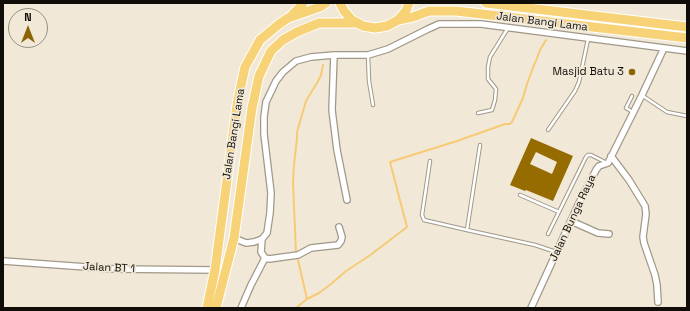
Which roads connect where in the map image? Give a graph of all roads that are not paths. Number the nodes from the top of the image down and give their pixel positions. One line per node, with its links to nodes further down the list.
1 (303, 3): 6 (main road)
2 (326, 3): 6 (main road, Jalan Bangi Lama)
3 (340, 3): 8 (main road, Jalan Bangi Lama)
4 (409, 3): 7 (main road)
5 (486, 3): 10 (main road)
6 (288, 18): 41 (main road, Jalan Bangi Lama)
7 (398, 20): 8 (main road, Jalan Bangi Lama); 12 (main road, Jalan Bangi Lama)
8 (358, 23): 36 (main road, Jalan Bangi Lama)
9 (508, 27): 11 (street); 16 (street); 21 (lane)
10 (687, 27)
11 (588, 38): 13 (street); 23 (lane)
12 (687, 38)
13 (664, 48): 14 (street); 17 (street, Jalan Bunga Raya)
14 (687, 51)
15 (334, 55): 16 (street); 29 (street); 37 (street)
16 (368, 55): 19 (lane)
17 (642, 95): 20 (street, Jalan Bunga Raya); 22 (lane)
18 (632, 96): 20 (lane)
19 (373, 105)
20 (634, 112): 25 (street, Jalan Bunga Raya)
21 (478, 113)
22 (687, 116)
23 (548, 130)
24 (480, 146): 33 (lane)
25 (611, 156): 27 (street, Jalan Bunga Raya); 43 (street)
26 (430, 161): 33 (lane)
27 (608, 163): 30 (lane); 31 (street, Jalan Bunga Raya)
28 (520, 195): 30 (lane)
29 (348, 200)
30 (559, 212): 34 (lane)
31 (571, 221): 35 (street); 38 (street, Jalan Bunga Raya)
32 (339, 227): 39 (street)
33 (467, 230): 38 (lane)
34 (548, 234)
35 (609, 234)
36 (234, 238): 37 (street); 42 (main road, Jalan Bangi Lama)
37 (262, 239): 39 (street)
38 (557, 252): 48 (street, Jalan Bunga Raya)
39 (265, 258): 47 (street)
40 (3, 261): 41 (street, Jalan BT 1)
41 (215, 270): 44 (main road, Jalan Bangi Lama)
42 (223, 281): 45 (main road, Jalan Bangi Lama); 46 (main road, Jalan Bangi Lama)
43 (658, 302)
44 (207, 308)
45 (216, 308)
46 (221, 308)
47 (241, 308)
48 (531, 308)

